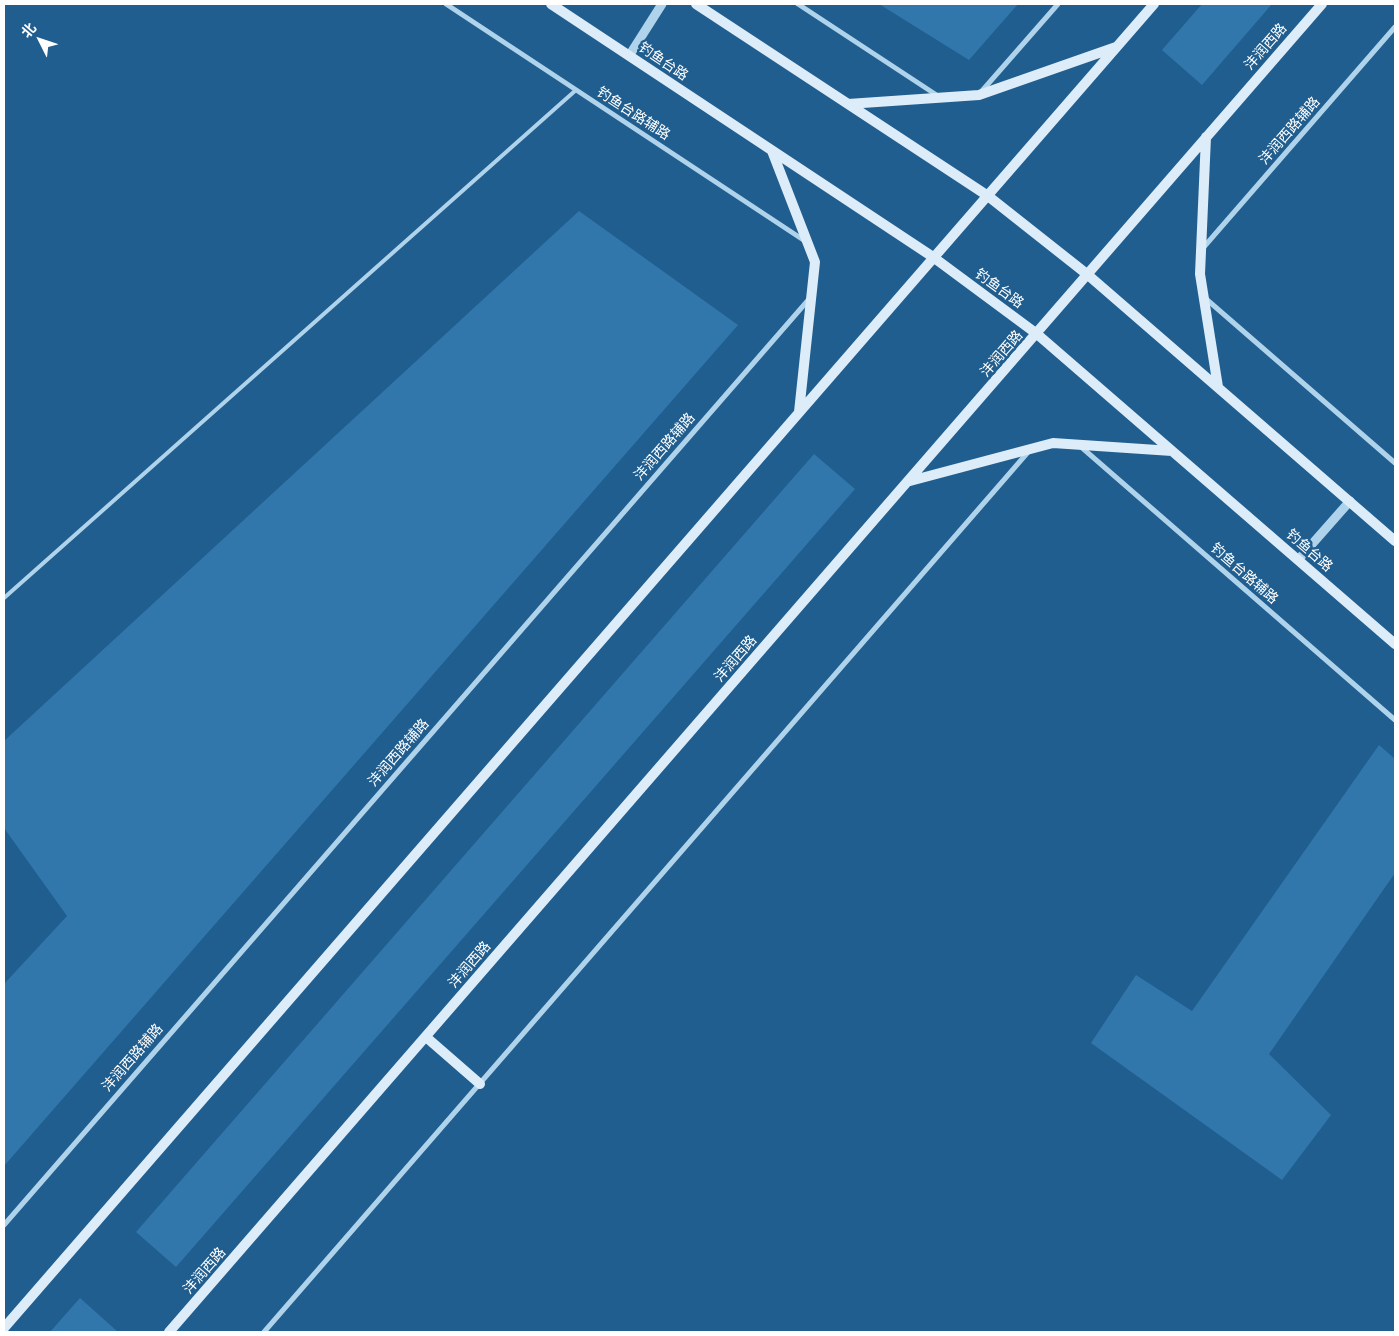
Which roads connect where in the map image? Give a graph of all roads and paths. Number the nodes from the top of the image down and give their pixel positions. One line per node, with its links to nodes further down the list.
1 (446, 4): 12 (street, 钓鱼台路辅路)
2 (551, 4): 11 (main road, 钓鱼台路)
3 (662, 4): 11 (street)
4 (696, 4): 15 (main road)
5 (798, 4): 14 (street)
6 (1058, 4): 13 (street)
7 (1154, 4): 10 (main road)
8 (1322, 4): 16 (main road, 沣润西路)
9 (1395, 27): 20 (street, 沣润西路辅路)
10 (1117, 47): 13 (main road); 18 (main road)
11 (629, 56): 17 (main road, 钓鱼台路)
12 (576, 90): 19 (street, 钓鱼台路辅路); 36 (lane)
13 (979, 95): 14 (main road)
14 (941, 98): 15 (main road)
15 (848, 104): 18 (main road)
16 (1206, 138): 20 (main road); 22 (main road, 沣润西路)
17 (772, 151): 19 (main road); 21 (main road, 钓鱼台路)
18 (988, 196): 21 (main road); 22 (main road)
19 (808, 243): 23 (main road)
20 (1201, 251): 24 (main road)
21 (933, 258): 25 (main road, 钓鱼台路); 27 (main road)
22 (1088, 275): 25 (main road, 沣润西路); 26 (main road)
23 (812, 296): 27 (main road); 41 (street, 沣润西路辅路)
24 (1203, 297): 26 (main road); 31 (street)
25 (1037, 334): 30 (main road, 钓鱼台路); 32 (main road, 沣润西路)
26 (1218, 387): 33 (main road)
27 (800, 412): 42 (main road)
28 (1078, 444): 29 (main road); 30 (main road); 38 (street, 钓鱼台路辅路)
29 (1030, 449): 32 (main road); 40 (street)
30 (1172, 451): 35 (main road, 钓鱼台路)
31 (1395, 463)
32 (909, 482): 39 (main road, 沣润西路)
33 (1350, 501): 34 (main road); 35 (street)
34 (1395, 540)
35 (1298, 560): 37 (main road, 钓鱼台路)
36 (4, 598)
37 (1395, 644)
38 (1395, 720)
39 (426, 1037): 40 (main road); 43 (main road, 沣润西路)
40 (480, 1084): 44 (street)
41 (4, 1225)
42 (4, 1328)
43 (169, 1332)
44 (264, 1332)

